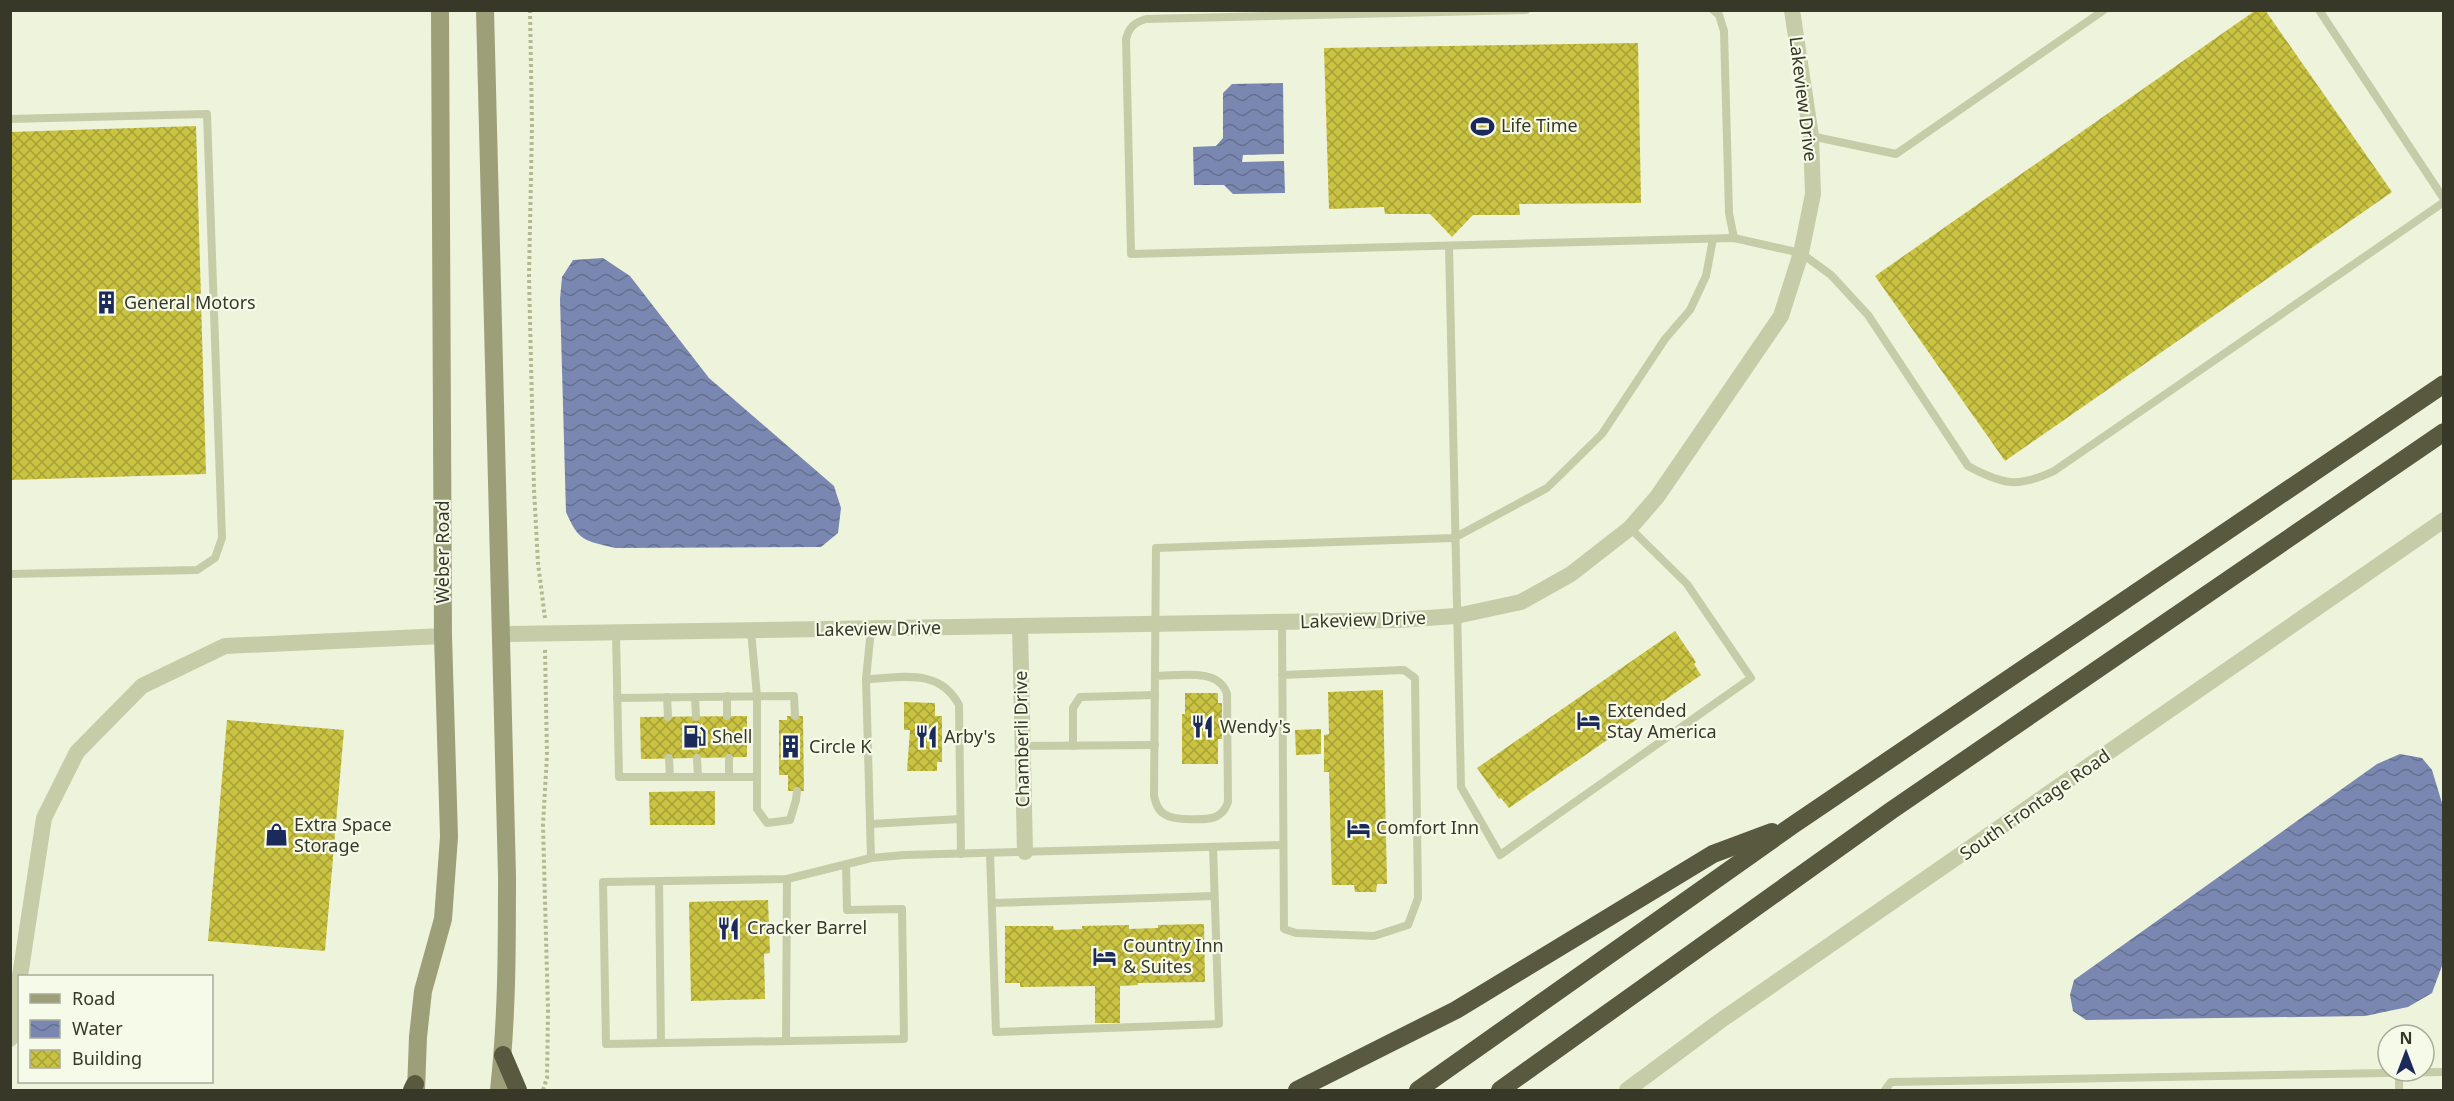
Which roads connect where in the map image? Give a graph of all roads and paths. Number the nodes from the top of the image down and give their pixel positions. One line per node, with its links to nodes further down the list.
1 (440, 10): 31 (main road, Weber Road)
2 (485, 10): 28 (main road)
3 (530, 10): 29 (path)
4 (1526, 10): 14 (lane)
5 (1713, 10): 12 (lane)
6 (1792, 10): 10 (street, Lakeview Drive)
7 (2104, 10): 10 (lane)
8 (2319, 10): 11 (lane)
9 (10, 119): 21 (lane)
10 (1811, 136): 15 (street, Lakeview Drive)
11 (2444, 201): 15 (lane)
12 (1734, 238): 13 (lane); 15 (lane)
13 (1713, 239): 14 (lane); 20 (lane)
14 (1449, 246): 20 (lane)
15 (1801, 253): 19 (street, Lakeview Drive)
16 (2444, 384): 59 (highway)
17 (2444, 432): 56 (highway)
18 (2444, 520): 86 (street, South Frontage Road)
19 (1630, 528): 22 (street, Lakeview Drive); 22 (lane)
20 (1454, 538): 22 (lane); 24 (lane)
21 (10, 574)
22 (1456, 616): 23 (street, Lakeview Drive)
23 (1282, 622): 24 (street, Lakeview Drive); 33 (lane)
24 (1156, 624): 25 (street, Lakeview Drive); 32 (lane)
25 (1020, 626): 26 (street, Lakeview Drive); 46 (street, Chamberli Drive)
26 (871, 629): 27 (street, Lakeview Drive); 34 (lane)
27 (751, 631): 30 (street, Lakeview Drive); 37 (lane)
28 (501, 634): 29 (street, Lakeview Drive); 76 (main road)
29 (545, 634): 30 (street, Lakeview Drive); 81 (path)
30 (616, 634): 39 (lane)
31 (443, 636): 71 (street); 78 (main road, Weber Road)
32 (1155, 675): 35 (lane); 45 (lane)
33 (1282, 675): 60 (lane); 60 (lane)
34 (866, 679): 57 (lane); 58 (lane)
35 (1155, 695): 45 (lane); 47 (lane)
36 (727, 696): 37 (lane); 38 (lane); 43 (lane)
37 (757, 696): 44 (lane); 54 (lane)
38 (695, 697): 40 (lane); 42 (lane)
39 (617, 698): 40 (lane); 51 (lane)
40 (667, 698): 41 (lane)
41 (668, 717)
42 (696, 717)
43 (728, 717)
44 (795, 717)
45 (1155, 745): 47 (lane)
46 (1022, 746): 47 (lane); 62 (street, Chamberli Drive)
47 (1073, 746)
48 (669, 758): 51 (lane)
49 (698, 758): 52 (lane)
50 (729, 758): 53 (lane)
51 (670, 777): 52 (lane)
52 (698, 777): 53 (lane)
53 (729, 777): 54 (lane)
54 (758, 777): 55 (lane)
55 (796, 791)
56 (1892, 810): 84 (highway); 85 (highway)
57 (960, 819): 58 (lane); 64 (lane)
58 (870, 824): 65 (lane)
59 (1793, 825): 82 (highway); 83 (highway)
60 (1283, 845): 61 (lane)
61 (1213, 847): 62 (lane); 69 (lane)
62 (1025, 852): 63 (lane)
63 (990, 853): 64 (lane); 70 (lane)
64 (961, 854): 65 (lane)
65 (871, 858): 66 (lane)
66 (846, 864): 67 (lane); 74 (lane)
67 (787, 879): 68 (lane); 74 (lane)
68 (659, 881): 75 (lane); 75 (lane)
69 (1214, 896): 70 (lane); 70 (lane)
70 (992, 903)
71 (20, 975)
72 (18, 990): 73 (street)
73 (10, 1039)
74 (786, 1041): 75 (lane)
75 (661, 1043)
76 (503, 1055): 79 (main road); 80 (highway)
77 (2376, 1073): 87 (lane)
78 (414, 1088)
79 (499, 1090)
80 (518, 1090)
81 (543, 1090)
82 (1297, 1090)
83 (1418, 1090)
84 (1500, 1090)
85 (1515, 1090)
86 (1627, 1090)
87 (1885, 1090)

